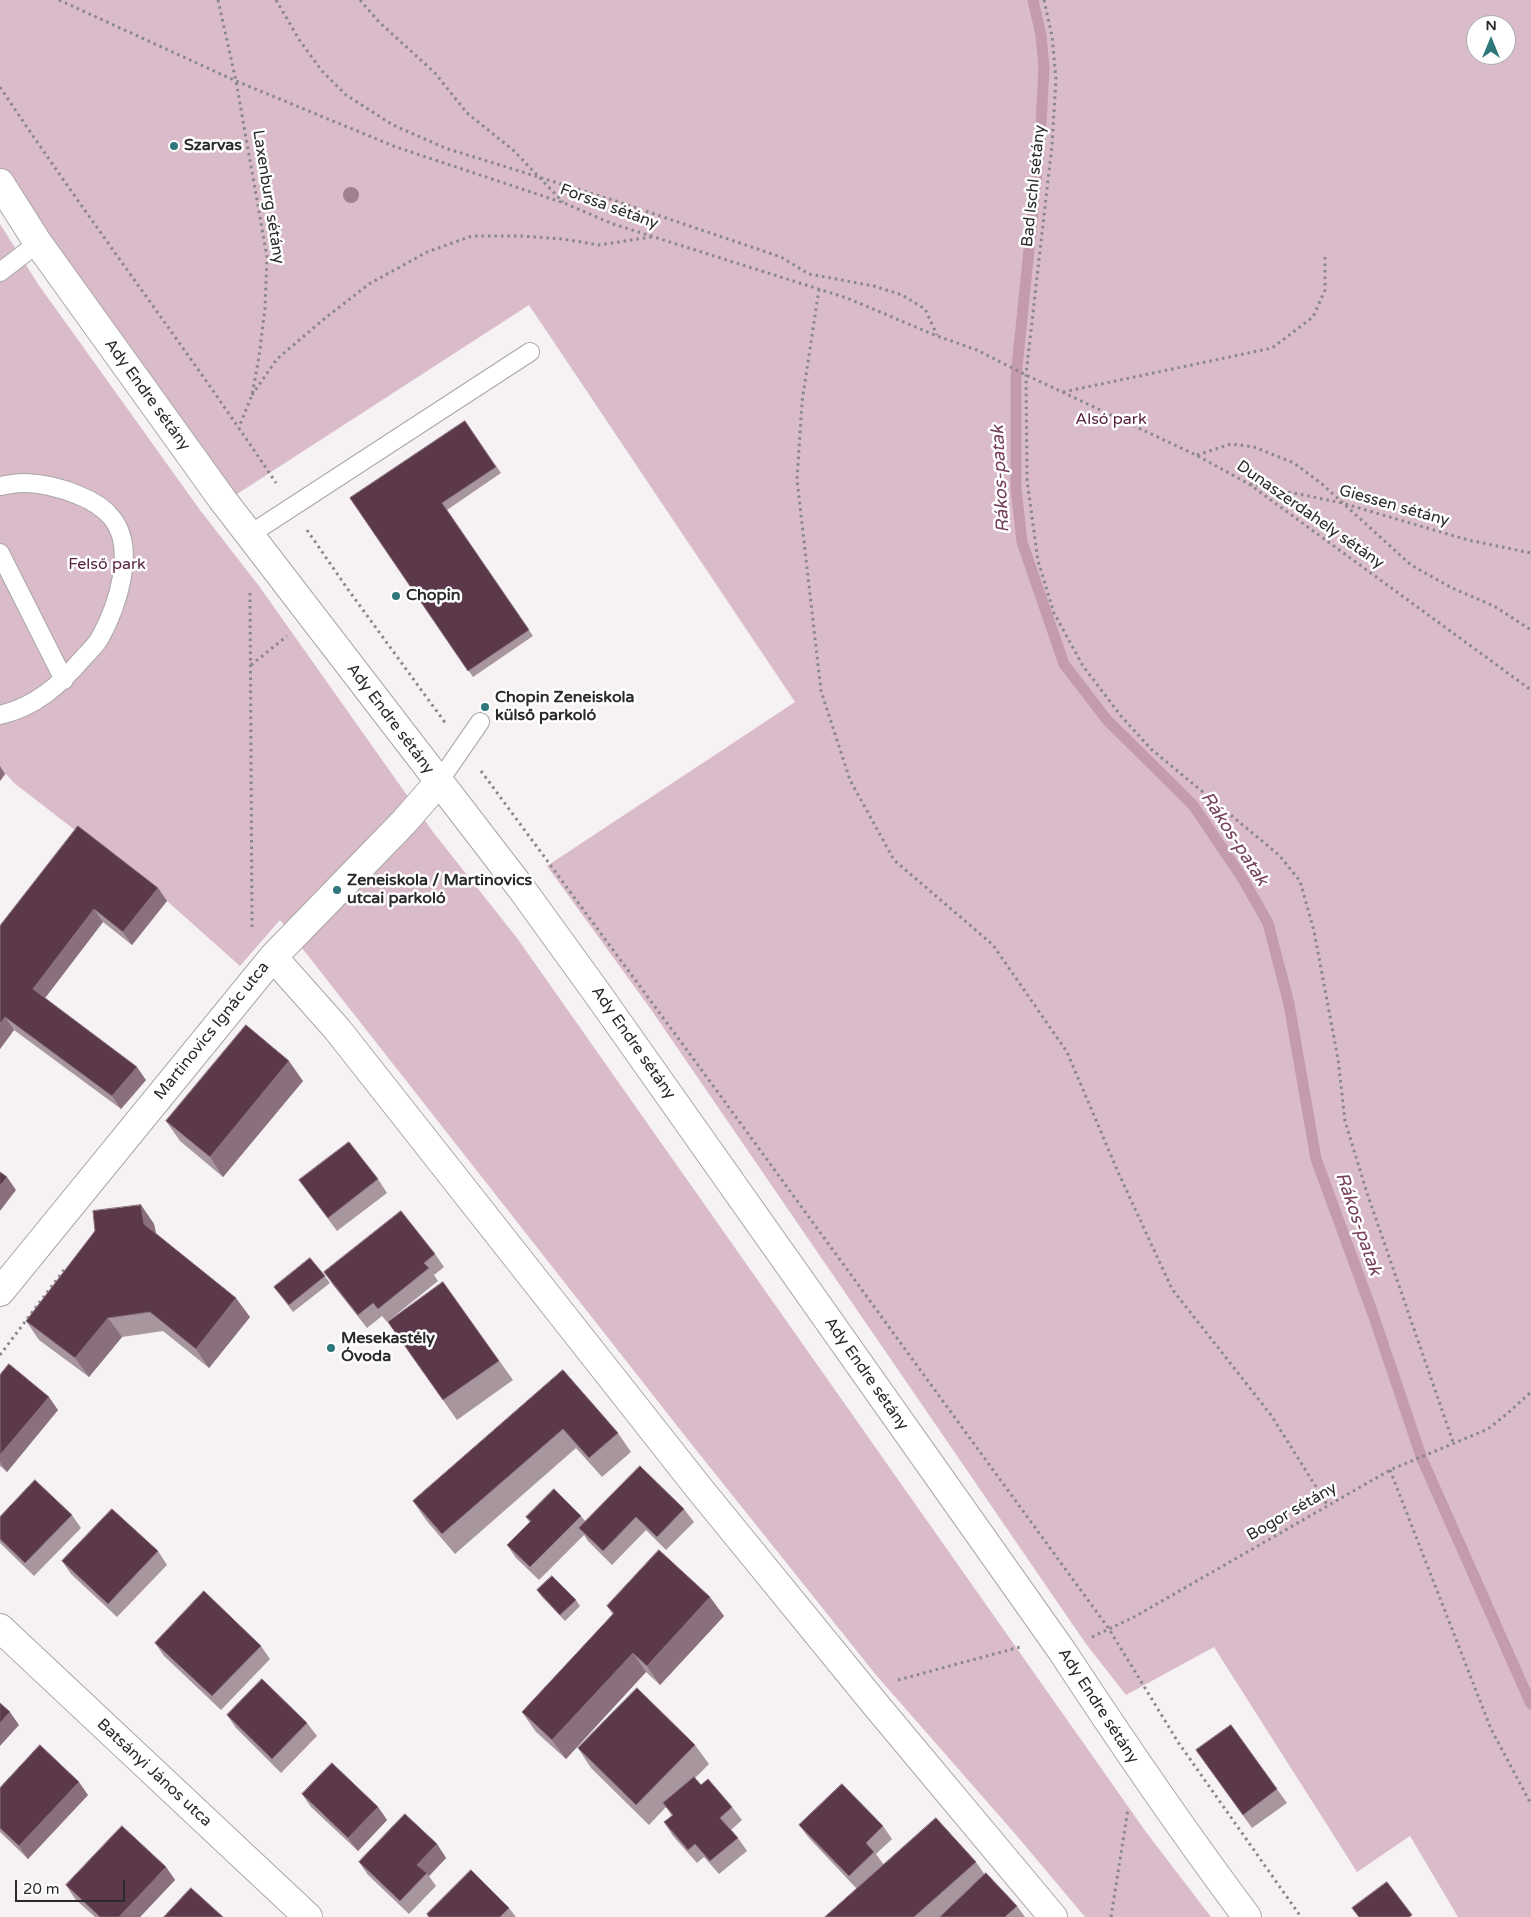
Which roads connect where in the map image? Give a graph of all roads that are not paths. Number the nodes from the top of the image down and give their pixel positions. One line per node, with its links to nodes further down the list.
1 (0, 183): 2 (street, Ady Endre sétány)
2 (38, 242): 3 (lane); 6 (street, Ady Endre sétány)
3 (0, 272)
4 (530, 352): 6 (lane)
5 (0, 486): 8 (lane)
6 (249, 535): 11 (street, Ady Endre sétány)
7 (0, 553): 8 (lane)
8 (64, 680): 9 (lane)
9 (0, 715)
10 (480, 722): 11 (lane)
11 (438, 783): 12 (street, Martinovics Ignác utca); 17 (street, Ady Endre sétány)
12 (273, 957): 13 (street, Martinovics Ignác utca); 16 (street)
13 (0, 1292)
14 (0, 1628): 15 (street, Batsányi János utca)
15 (308, 1917)
16 (1053, 1917)
17 (1247, 1917)

